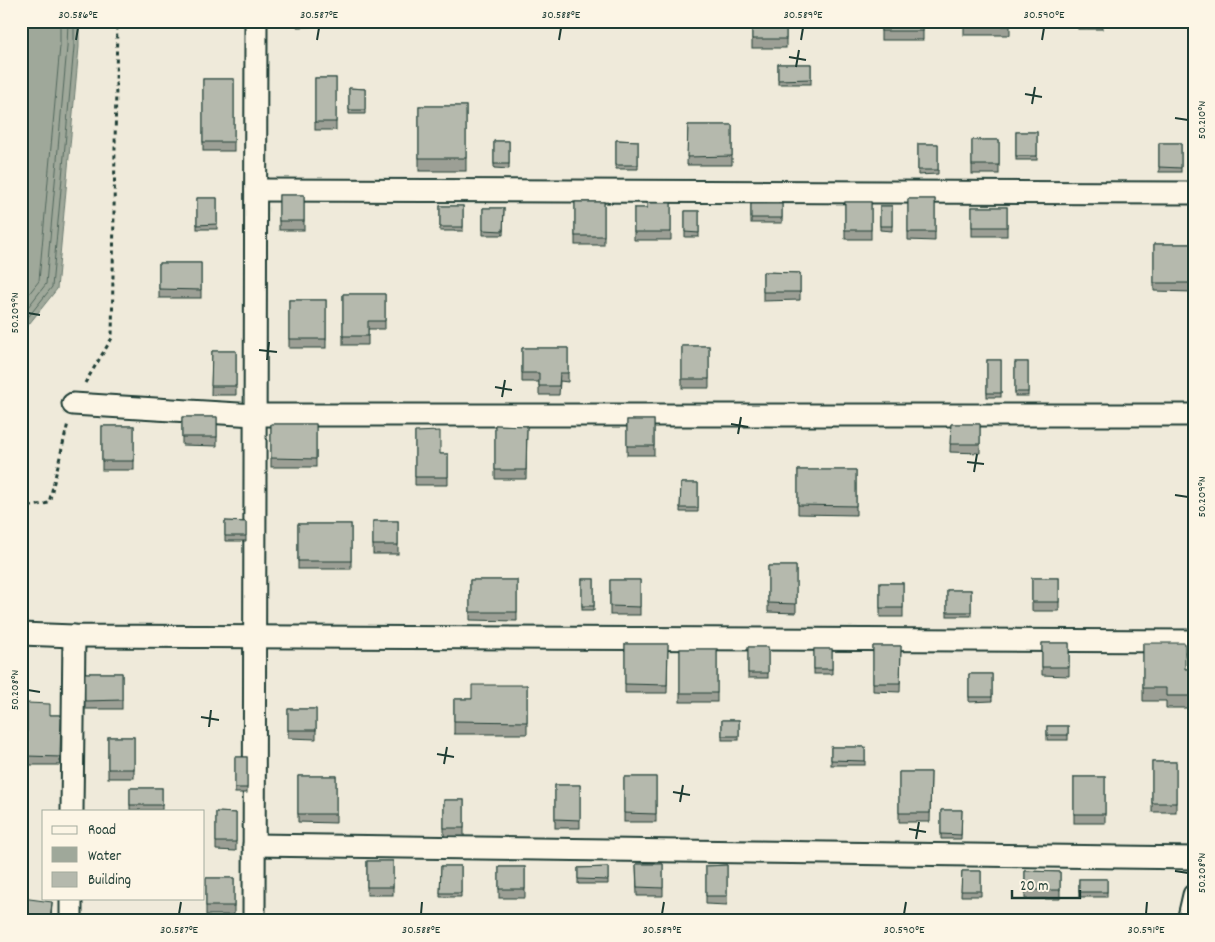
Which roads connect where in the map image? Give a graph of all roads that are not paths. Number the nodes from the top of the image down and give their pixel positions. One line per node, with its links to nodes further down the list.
1 (256, 21): 2 (street)
2 (256, 190): 3 (street); 5 (street)
3 (1194, 193)
4 (73, 404): 5 (street)
5 (255, 415): 6 (street); 9 (street)
6 (1194, 415)
7 (21, 634): 8 (street)
8 (74, 636): 9 (street); 11 (street)
9 (254, 637): 10 (street); 12 (street)
10 (1194, 641)
11 (72, 810)
12 (254, 845): 13 (street); 17 (street)
13 (1194, 858)
14 (1194, 894): 18 (street)
15 (71, 900): 16 (street)
16 (71, 921)
17 (254, 921)
18 (1188, 921)

